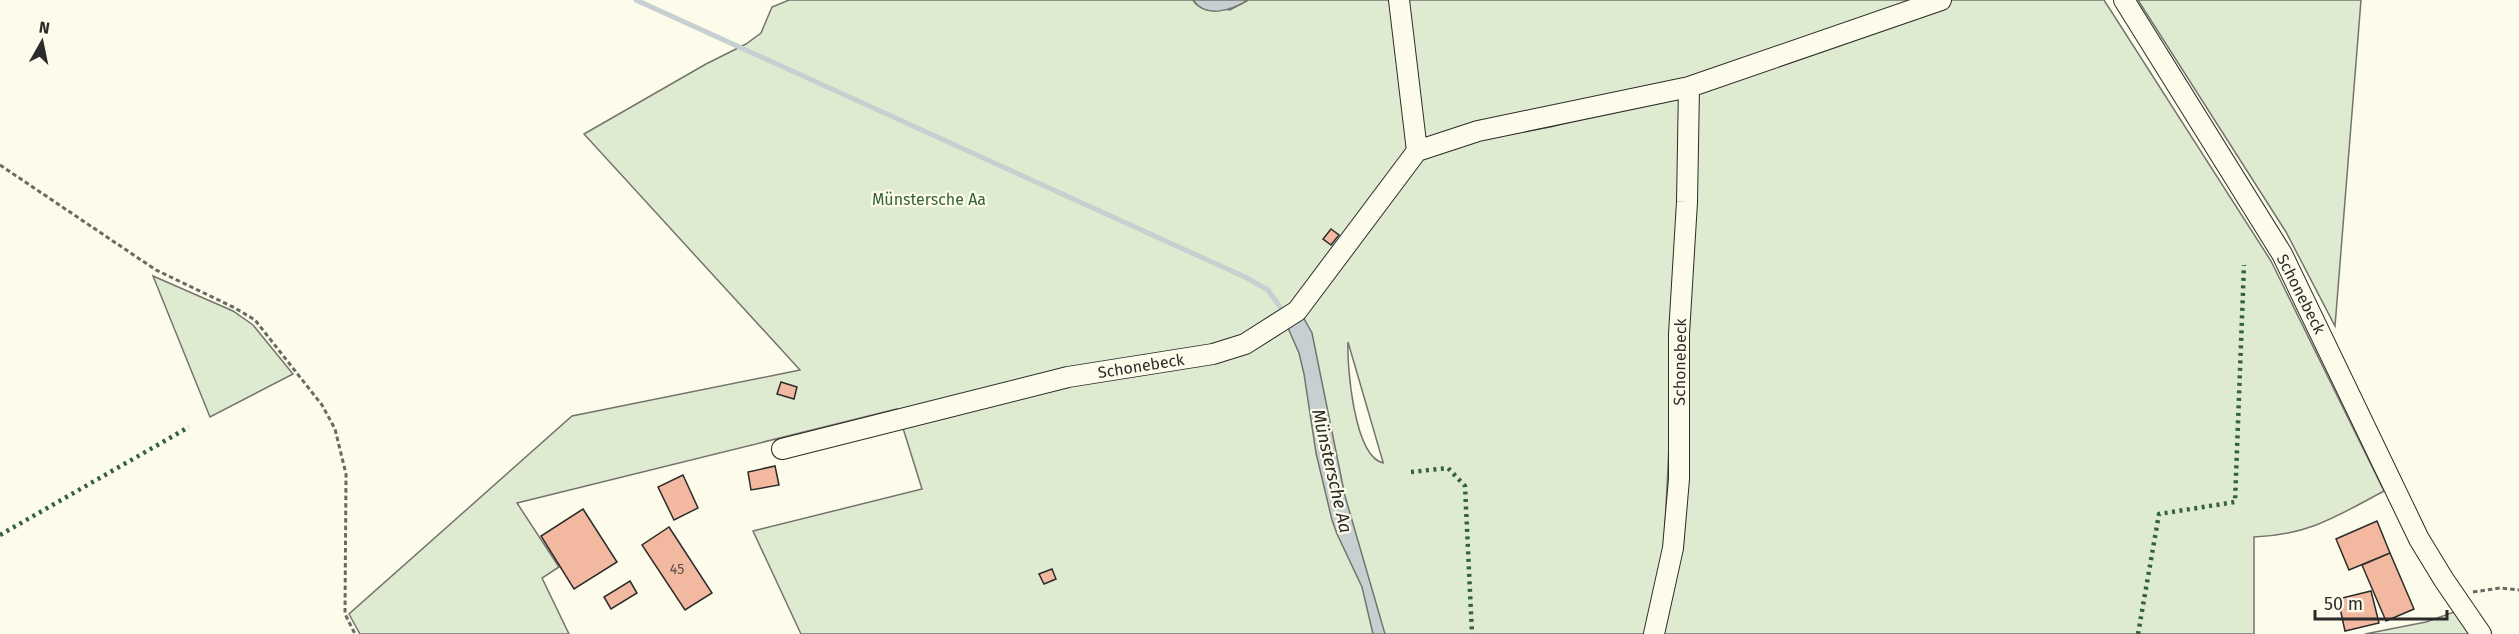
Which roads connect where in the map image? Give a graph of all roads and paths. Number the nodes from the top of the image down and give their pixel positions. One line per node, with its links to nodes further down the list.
1 (1399, 0): 5 (street)
2 (1941, 0): 4 (street)
3 (2124, 0): 9 (street, Schonebeck)
4 (1689, 87): 5 (street); 11 (street, Schonebeck)
5 (1417, 151): 7 (street, Schonebeck)
6 (0, 165): 10 (path)
7 (782, 449)
8 (2519, 590): 9 (path)
9 (2457, 600): 12 (street, Schonebeck)
10 (355, 634)
11 (1654, 634)
12 (2481, 634)

